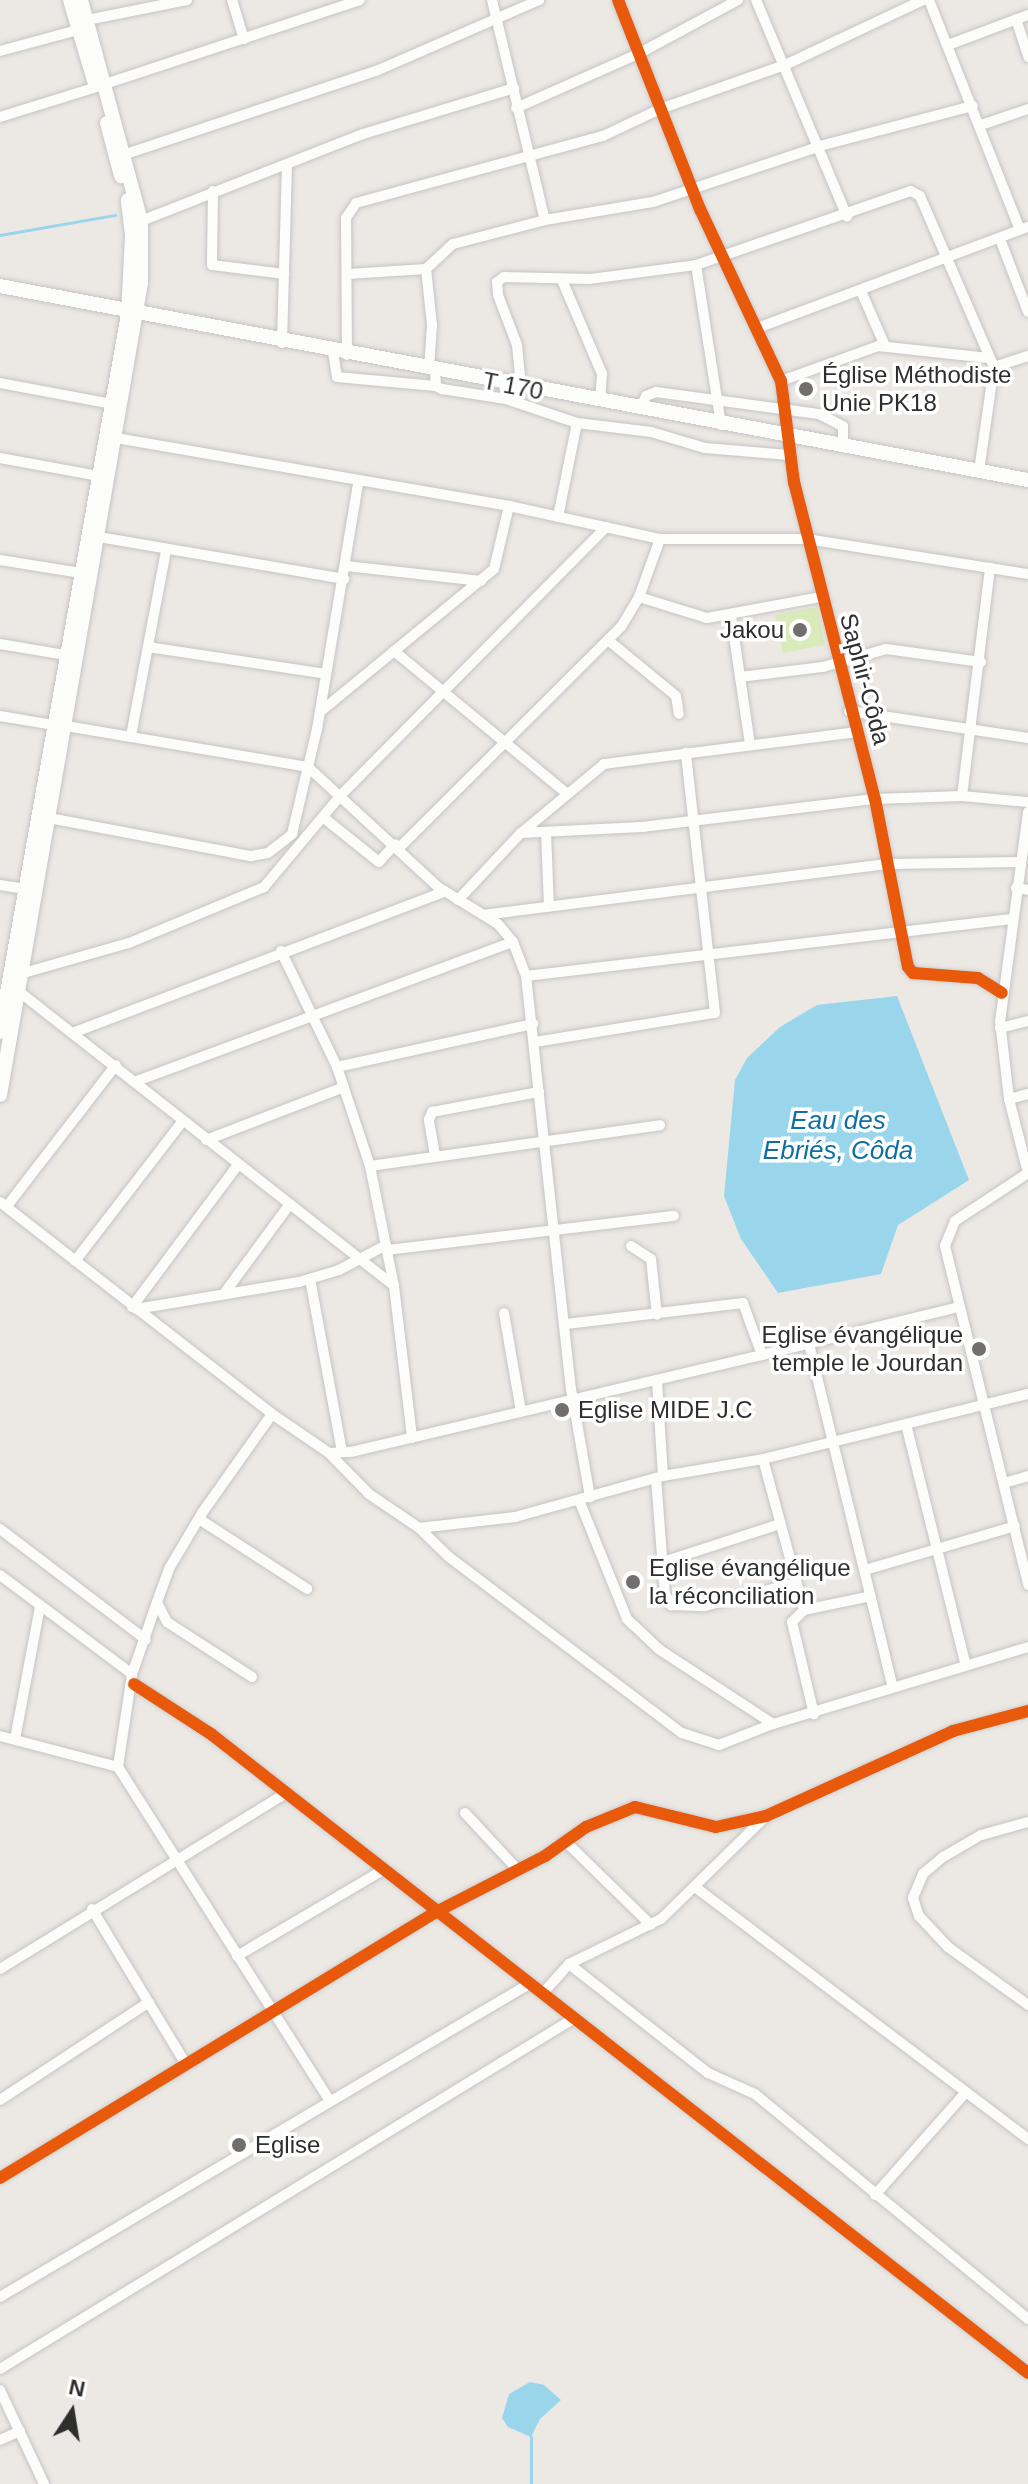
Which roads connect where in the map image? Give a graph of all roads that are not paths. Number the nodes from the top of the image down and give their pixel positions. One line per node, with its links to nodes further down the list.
1 (70, 0): 17 (street)
2 (81, 0): 17 (street)
3 (187, 0): 17 (street)
4 (232, 0): 18 (street)
5 (360, 0): 18 (street)
6 (492, 0): 15 (street)
7 (539, 0): 15 (street)
8 (618, 0): 21 (street, Saphir-Côda)
9 (738, 0): 21 (street)
10 (756, 0): 23 (street)
11 (923, 0): 13 (street)
12 (929, 0): 19 (street)
13 (897, 6): 23 (street)
14 (1028, 15): 16 (street)
15 (496, 17): 25 (street); 34 (street)
16 (1016, 19): 19 (street); 22 (street)
17 (83, 25): 20 (street); 24 (street)
18 (244, 39): 24 (street)
19 (948, 45): 26 (street)
20 (0, 51)
21 (638, 54): 27 (street); 28 (street, Saphir-Côda)
22 (1028, 57)
23 (785, 65): 28 (street); 32 (street)
24 (101, 86): 30 (street); 34 (street); 54 (street)
25 (514, 88): 27 (street); 35 (street)
26 (973, 106): 31 (street); 32 (street)
27 (516, 108): 33 (street)
28 (660, 109): 33 (street); 36 (street, Saphir-Côda)
29 (1028, 109): 31 (street)
30 (0, 117)
31 (981, 125): 41 (street)
32 (820, 146): 36 (street); 38 (street)
33 (528, 153): 39 (street); 48 (street)
34 (126, 154): 40 (street)
35 (287, 166): 37 (street); 47 (street)
36 (692, 187): 39 (street); 43 (street, Saphir-Côda)
37 (213, 191): 40 (street); 47 (street)
38 (847, 217): 43 (street); 44 (street)
39 (545, 220): 46 (street)
40 (141, 221): 54 (street)
41 (1024, 229): 42 (street)
42 (1000, 239): 44 (street); 51 (street)
43 (724, 257): 45 (street); 55 (street, Saphir-Côda)
44 (950, 259): 52 (street); 60 (street)
45 (696, 265): 49 (street); 67 (street)
46 (426, 269): 48 (street); 61 (street)
47 (284, 274): 56 (street)
48 (348, 274): 58 (street)
49 (562, 280): 64 (street); 66 (street)
50 (0, 286): 54 (street, T 170)
51 (1023, 286): 53 (street)
52 (861, 291): 55 (street); 57 (street)
53 (1028, 312)
54 (133, 315): 56 (street, T 170); 68 (street); 74 (street)
55 (760, 327): 62 (street, Saphir-Côda)
56 (282, 343): 58 (street, T 170)
57 (885, 346): 60 (street); 62 (street)
58 (340, 354): 61 (street, T 170); 61 (street)
59 (1028, 356): 60 (street)
60 (991, 363): 78 (street)
61 (433, 375): 65 (street, T 170)
62 (781, 381): 70 (street, Saphir-Côda)
63 (0, 383): 68 (street)
64 (521, 387): 65 (street, T 170); 66 (street, T 170)
65 (505, 391): 71 (street)
66 (600, 401): 69 (street, T 170)
67 (720, 403): 69 (street); 70 (street); 72 (street)
68 (112, 404): 79 (street)
69 (640, 409): 72 (street, T 170)
70 (785, 410): 73 (street, Saphir-Côda); 75 (street)
71 (577, 423): 76 (street); 83 (street)
72 (721, 425): 73 (street, T 170)
73 (785, 437): 75 (street, T 170); 76 (street, Saphir-Côda)
74 (116, 438): 81 (street); 85 (street)
75 (843, 447): 78 (street, T 170)
76 (789, 455): 87 (street, Saphir-Côda)
77 (0, 458): 79 (street)
78 (979, 471): 80 (street, T 170)
79 (99, 476): 92 (street)
80 (1028, 480)
81 (358, 483): 82 (street); 90 (street)
82 (509, 506): 83 (street); 95 (street)
83 (558, 517): 84 (street)
84 (606, 527): 86 (street); 108 (street)
85 (99, 537): 88 (street); 113 (street)
86 (660, 539): 87 (street); 96 (street)
87 (807, 539): 91 (street); 97 (street, Saphir-Côda)
88 (166, 550): 94 (street); 101 (street)
89 (0, 560): 92 (street)
90 (346, 566): 94 (street); 95 (street)
91 (990, 568): 93 (street); 104 (street)
92 (81, 573): 103 (street)
93 (1028, 574)
94 (344, 579): 106 (street)
95 (481, 581): 102 (street)
96 (639, 597): 98 (street); 99 (street)
97 (820, 597): 98 (street); 105 (street, Saphir-Côda)
98 (731, 616): 107 (street)
99 (608, 640): 111 (street); 118 (street)
100 (0, 644): 103 (street)
101 (148, 647): 106 (street); 116 (street)
102 (394, 651): 108 (street); 110 (street)
103 (66, 655): 113 (street)
104 (981, 662): 105 (street); 114 (street)
105 (837, 664): 107 (street); 109 (street, Saphir-Côda)
106 (326, 674): 110 (street)
107 (740, 677): 119 (street)
108 (442, 694): 118 (street); 123 (street)
109 (849, 711): 114 (street); 115 (street, Saphir-Côda)
110 (320, 712): 121 (street)
111 (679, 714)
112 (0, 716): 113 (street)
113 (60, 726): 116 (street); 128 (street); 139 (street)
114 (972, 726): 117 (street); 124 (street)
115 (856, 732): 119 (street); 125 (street, Saphir-Côda)
116 (131, 736): 121 (street)
117 (1028, 738)
118 (502, 744): 122 (street); 133 (street)
119 (750, 744): 120 (street)
120 (686, 753): 122 (street); 130 (street)
121 (308, 767): 123 (street); 128 (street)
122 (566, 793): 132 (street)
123 (341, 795): 129 (street); 133 (street)
124 (962, 796): 125 (street); 126 (street)
125 (875, 799): 130 (street); 135 (street, Saphir-Côda)
126 (1028, 802)
127 (1028, 812): 134 (street)
128 (49, 818): 150 (street)
129 (324, 818): 133 (street); 150 (street)
130 (693, 820): 131 (street); 137 (street)
131 (546, 832): 132 (street); 143 (street)
132 (521, 833): 142 (street)
133 (397, 846): 141 (street)
134 (1020, 862): 135 (street); 138 (street)
135 (889, 864): 137 (street); 146 (street, Saphir-Côda)
136 (0, 885): 139 (street)
137 (702, 888): 143 (street); 149 (street)
138 (1016, 888): 140 (street); 145 (street)
139 (24, 889): 152 (street)
140 (1028, 890)
141 (444, 892): 142 (street); 148 (street)
142 (458, 900): 144 (street)
143 (549, 906): 144 (street)
144 (483, 915): 147 (street)
145 (1010, 919): 146 (street); 153 (street)
146 (901, 932): 149 (street); 153 (street, Saphir-Côda)
147 (513, 942): 151 (street); 154 (street)
148 (281, 951): 154 (street); 159 (street)
149 (711, 953): 151 (street); 160 (street)
150 (20, 974): 152 (street)
151 (526, 976): 156 (street)
152 (8, 984): 157 (street); 159 (street); 167 (street)
153 (1002, 993): 158 (street)
154 (316, 1016): 162 (street); 163 (street)
155 (1028, 1021): 158 (street)
156 (533, 1024): 160 (street); 162 (street)
157 (1, 1026)
158 (1000, 1028): 168 (street)
159 (75, 1032): 161 (street)
160 (535, 1042): 165 (street)
161 (116, 1065): 163 (street); 177 (street)
162 (337, 1067): 164 (street)
163 (134, 1082): 169 (street)
164 (344, 1087): 172 (street); 175 (street)
165 (539, 1092): 171 (street); 173 (street)
166 (1028, 1094): 168 (street)
167 (0, 1095)
168 (1009, 1099): 176 (street)
169 (182, 1122): 172 (street); 184 (street)
170 (660, 1125): 171 (street)
171 (544, 1138): 173 (street); 180 (street)
172 (206, 1140): 174 (street)
173 (435, 1155): 175 (street)
174 (238, 1165): 178 (street); 189 (street)
175 (370, 1166): 182 (street)
176 (1028, 1173): 188 (street)
177 (4, 1204): 184 (street)
178 (290, 1204): 183 (street); 187 (street)
179 (674, 1216): 180 (street)
180 (555, 1226): 182 (street); 192 (street)
181 (631, 1246): 191 (street)
182 (386, 1248): 183 (street); 186 (street)
183 (358, 1259): 185 (street); 186 (street)
184 (75, 1261): 189 (street)
185 (310, 1279): 187 (street); 204 (street)
186 (394, 1286): 202 (street)
187 (226, 1291): 189 (street)
188 (959, 1307): 193 (street); 198 (street)
189 (134, 1308): 200 (street)
190 (504, 1313): 199 (street)
191 (657, 1315): 192 (street); 194 (street)
192 (566, 1324): 197 (street)
193 (809, 1344): 194 (street); 203 (street)
194 (762, 1355): 195 (street)
195 (657, 1381): 197 (street); 208 (street)
196 (1028, 1394): 198 (street)
197 (572, 1399): 199 (street); 210 (street)
198 (985, 1405): 201 (street); 209 (street)
199 (521, 1411): 202 (street)
200 (272, 1414): 205 (street); 211 (street)
201 (906, 1424): 203 (street); 217 (street)
202 (412, 1438): 204 (street)
203 (836, 1441): 206 (street); 219 (street)
204 (342, 1452): 205 (street)
205 (329, 1453): 214 (street)
206 (763, 1459): 208 (street); 212 (street)
207 (1028, 1476): 209 (street)
208 (660, 1477): 210 (street); 218 (street)
209 (1004, 1483): 213 (street)
210 (585, 1499): 214 (street); 236 (street)
211 (199, 1519): 223 (street); 225 (street)
212 (780, 1524): 218 (street); 221 (street)
213 (1015, 1526): 216 (street); 217 (street)
214 (419, 1528): 236 (street)
215 (0, 1529): 228 (street)
216 (1024, 1543): 222 (street)
217 (937, 1549): 219 (street); 230 (street)
218 (663, 1562): 221 (street)
219 (865, 1570): 224 (street)
220 (0, 1575): 226 (street)
221 (796, 1583): 227 (street)
222 (1028, 1585)
223 (307, 1589)
224 (871, 1596): 227 (street); 233 (street)
225 (157, 1602): 228 (street); 231 (street)
226 (40, 1607): 232 (street); 238 (street)
227 (804, 1610): 235 (street)
228 (146, 1640): 232 (street)
229 (1028, 1647): 230 (street)
230 (965, 1663): 233 (street)
231 (252, 1677)
232 (133, 1679): 239 (street); 240 (street)
233 (892, 1685): 235 (street)
234 (1028, 1711): 242 (street)
235 (814, 1714): 236 (street)
236 (773, 1724)
237 (0, 1736): 238 (street)
238 (15, 1739): 239 (street)
239 (118, 1767): 245 (street)
240 (284, 1794): 245 (street); 247 (street)
241 (465, 1813): 246 (street)
242 (766, 1816): 244 (street); 248 (street)
243 (1028, 1822): 258 (street)
244 (565, 1841): 246 (street); 251 (street)
245 (176, 1859): 249 (street); 252 (street)
246 (517, 1869): 250 (street)
247 (383, 1870): 250 (street); 252 (street)
248 (695, 1887): 251 (street); 262 (street)
249 (92, 1909): 254 (street); 257 (street)
250 (436, 1912): 255 (street); 259 (street)
251 (651, 1925): 253 (street)
252 (237, 1956): 259 (street)
253 (569, 1964): 256 (street); 267 (street)
254 (0, 1969)
255 (529, 1984): 256 (street); 264 (street)
256 (543, 1993): 260 (street)
257 (149, 2002): 261 (street); 263 (street)
258 (1028, 2005)
259 (273, 2011): 261 (street); 264 (street)
260 (573, 2019): 270 (street); 271 (street)
261 (186, 2064): 266 (street)
262 (966, 2092): 265 (street); 267 (street)
263 (0, 2100)
264 (330, 2101): 268 (street)
265 (1028, 2139)
266 (0, 2178)
267 (875, 2195): 269 (street)
268 (0, 2297)
269 (1028, 2319)
270 (0, 2369)
271 (1028, 2373)
272 (0, 2390): 273 (street)
273 (20, 2431): 274 (street); 275 (street)
274 (0, 2440)
275 (44, 2484)

